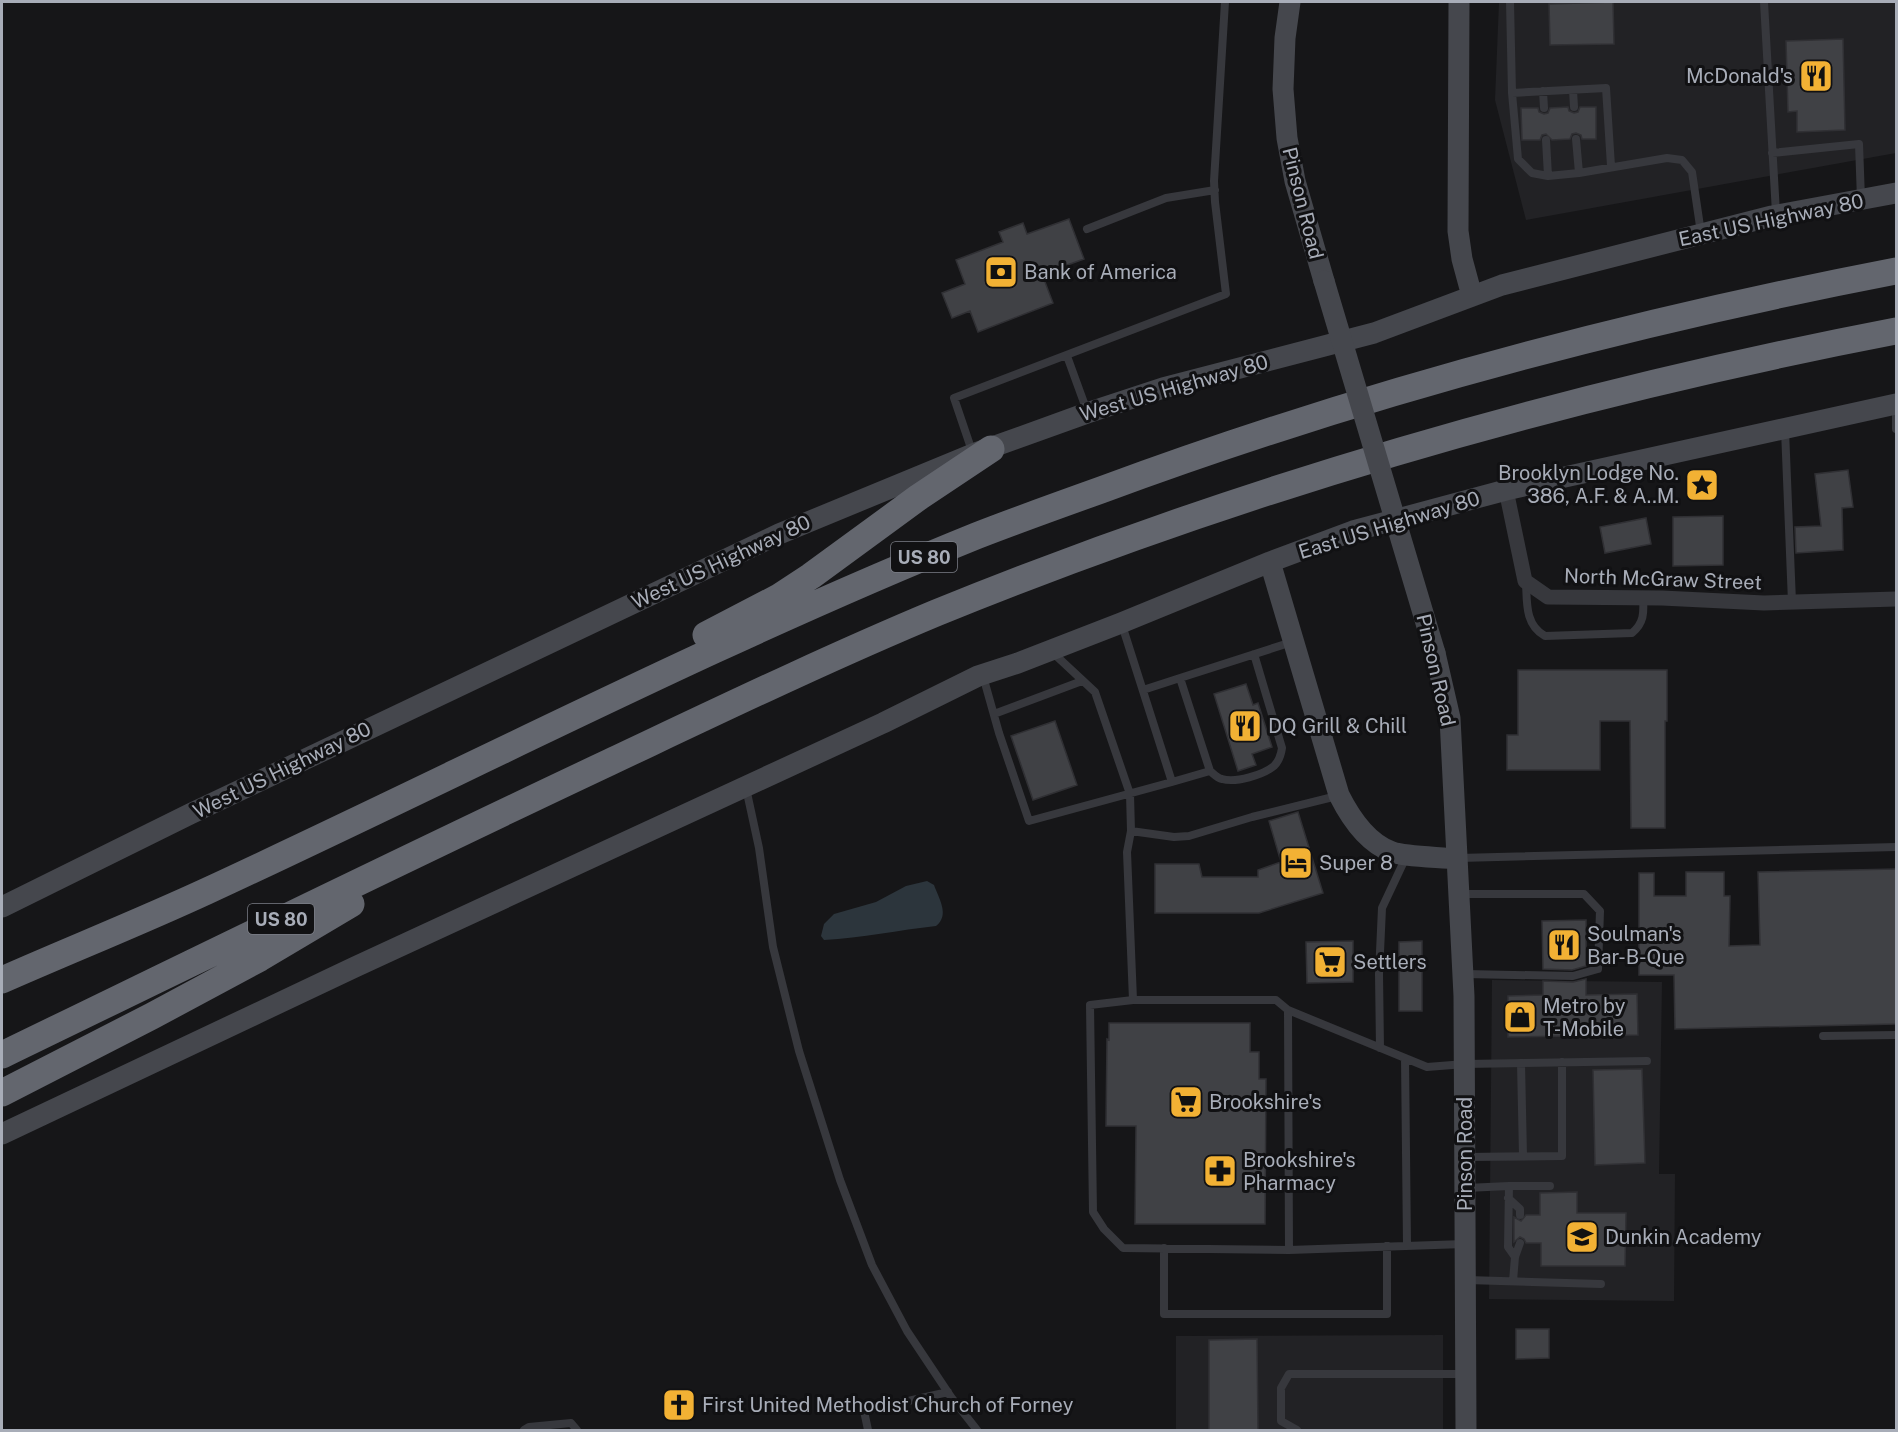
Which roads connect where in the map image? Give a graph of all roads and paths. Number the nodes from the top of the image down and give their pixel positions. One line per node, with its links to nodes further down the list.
1 (1225, 2): 17 (lane)
2 (1290, 2): 57 (main road, Pinson Road, bridge)
3 (1460, 2): 24 (main road)
4 (1510, 2): 8 (lane)
5 (1764, 2): 13 (lane)
6 (1573, 90): 7 (lane); 9 (lane); 14 (lane)
7 (1543, 91): 8 (lane); 10 (lane)
8 (1512, 93): 16 (lane)
9 (1574, 107)
10 (1544, 108)
11 (1576, 139): 15 (lane)
12 (1546, 140): 16 (lane)
13 (1772, 153): 19 (lane); 20 (lane)
14 (1611, 166): 15 (lane); 22 (lane)
15 (1579, 173): 16 (lane)
16 (1548, 176)
17 (1215, 190): 21 (lane); 26 (lane)
18 (1896, 193): 19 (main road, East US Highway 80)
19 (1861, 200): 20 (main road, East US Highway 80)
20 (1776, 215): 22 (main road, East US Highway 80)
21 (1087, 229)
22 (1701, 234): 24 (main road, East US Highway 80)
23 (1896, 271): 46 (highway, US 80)
24 (1472, 296): 28 (main road, West US Highway 80)
25 (1896, 331): 50 (highway, US 80)
26 (1067, 356): 28 (lane); 31 (lane)
27 (1896, 404): 29 (main road, East US Highway 80); 30 (lane)
28 (1087, 413): 31 (main road, West US Highway 80)
29 (1785, 429): 32 (main road, East US Highway 80); 37 (lane)
30 (1896, 429)
31 (982, 451): 46 (highway); 59 (main road, West US Highway 80)
32 (1506, 490): 33 (main road, East US Highway 80); 34 (street)
33 (1270, 562): 38 (main road); 39 (main road)
34 (1526, 581): 35 (street, North McGraw Street); 35 (lane)
35 (1643, 598): 37 (street, North McGraw Street)
36 (1896, 599): 37 (street, North McGraw Street)
37 (1792, 602)
38 (1121, 623): 40 (main road); 45 (lane)
39 (1292, 642): 41 (lane); 53 (main road)
40 (1050, 651): 42 (main road); 44 (lane)
41 (1254, 654): 43 (lane); 48 (lane)
42 (983, 674): 47 (lane); 51 (main road)
43 (1180, 678): 45 (lane); 48 (lane)
44 (1082, 681): 47 (lane); 52 (lane)
45 (1143, 690): 49 (lane)
46 (580, 712): 61 (highway, US 80)
47 (994, 714): 52 (lane)
48 (1210, 771): 49 (lane)
49 (1172, 782): 52 (lane)
50 (561, 785): 67 (highway, US 80); 73 (highway)
51 (746, 786): 74 (main road); 93 (lane)
52 (1130, 794): 54 (lane)
53 (1339, 795): 54 (lane); 56 (main road)
54 (1131, 831): 62 (lane)
55 (1896, 847): 57 (lane)
56 (1408, 854): 57 (main road); 66 (lane)
57 (1457, 858): 58 (main road, Pinson Road)
58 (1459, 894): 60 (main road, Pinson Road); 60 (lane)
59 (2, 907)
60 (1463, 974): 72 (main road, Pinson Road)
61 (2, 980)
62 (1133, 1000): 63 (lane); 86 (lane)
63 (1288, 1010): 66 (lane); 87 (lane)
64 (1896, 1035): 65 (lane)
65 (1823, 1036)
66 (1380, 1048): 68 (lane)
67 (2, 1055)
68 (1405, 1058): 72 (lane); 84 (lane)
69 (1647, 1061): 70 (lane)
70 (1562, 1062): 71 (lane); 75 (lane)
71 (1521, 1063): 72 (lane); 75 (lane)
72 (1465, 1064): 76 (main road, Pinson Road)
73 (2, 1094)
74 (2, 1134)
75 (1523, 1156): 76 (lane)
76 (1465, 1157): 79 (main road, Pinson Road)
77 (1509, 1186): 78 (lane); 79 (lane); 80 (lane)
78 (1550, 1186)
79 (1465, 1188): 83 (main road, Pinson Road)
80 (1508, 1198): 81 (lane); 88 (lane)
81 (1520, 1215)
82 (1520, 1243): 88 (lane)
83 (1465, 1244): 84 (lane); 89 (main road, Pinson Road)
84 (1407, 1245): 85 (lane)
85 (1387, 1246): 86 (lane); 87 (lane)
86 (1164, 1248): 87 (lane)
87 (1289, 1250)
88 (1515, 1257): 90 (lane)
89 (1466, 1280): 90 (lane); 92 (main road, Pinson Road)
90 (1513, 1281): 91 (lane)
91 (1601, 1284)
92 (1466, 1374): 98 (lane); 99 (main road, Pinson Road)
93 (948, 1392): 96 (lane); 97 (lane)
94 (524, 1431): 95 (lane)
95 (577, 1431)
96 (868, 1431)
97 (977, 1431)
98 (1297, 1431)
99 (1466, 1431)

